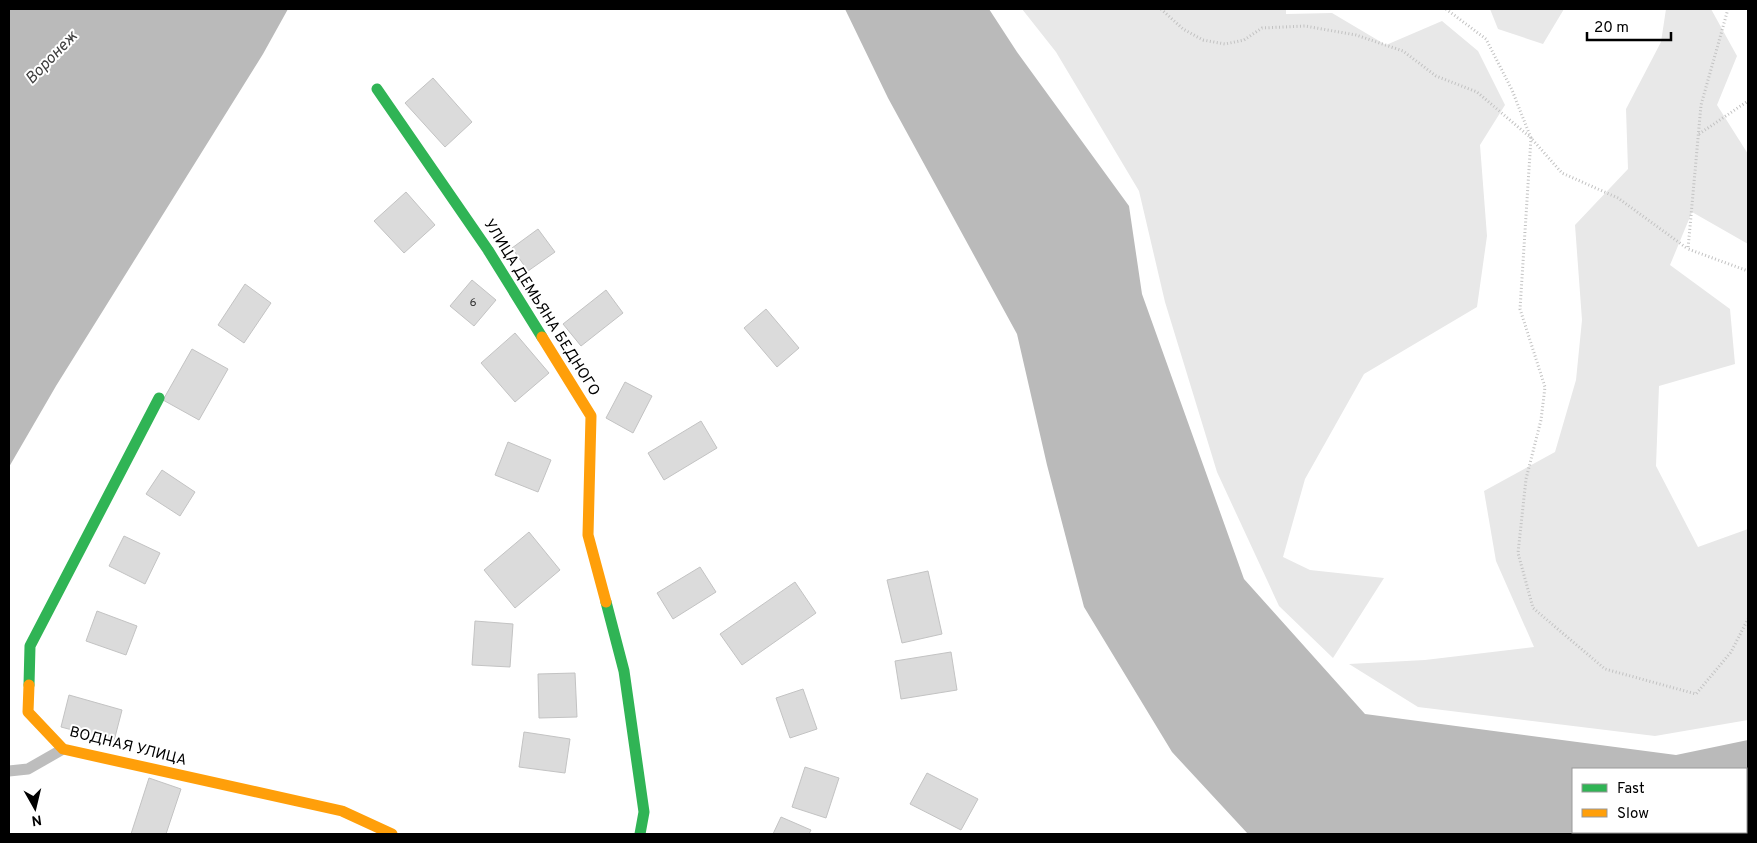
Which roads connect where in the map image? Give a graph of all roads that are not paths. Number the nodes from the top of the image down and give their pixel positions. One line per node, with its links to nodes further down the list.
1 (377, 89): 6 (street, УЛИЦА ДЕМЬЯНА БЕДНОГО)
2 (159, 398): 3 (street, ВОДНАЯ УЛИЦА)
3 (63, 749): 4 (lane); 5 (street, ВОДНАЯ УЛИЦА)
4 (9, 771)
5 (392, 834)
6 (640, 834)

